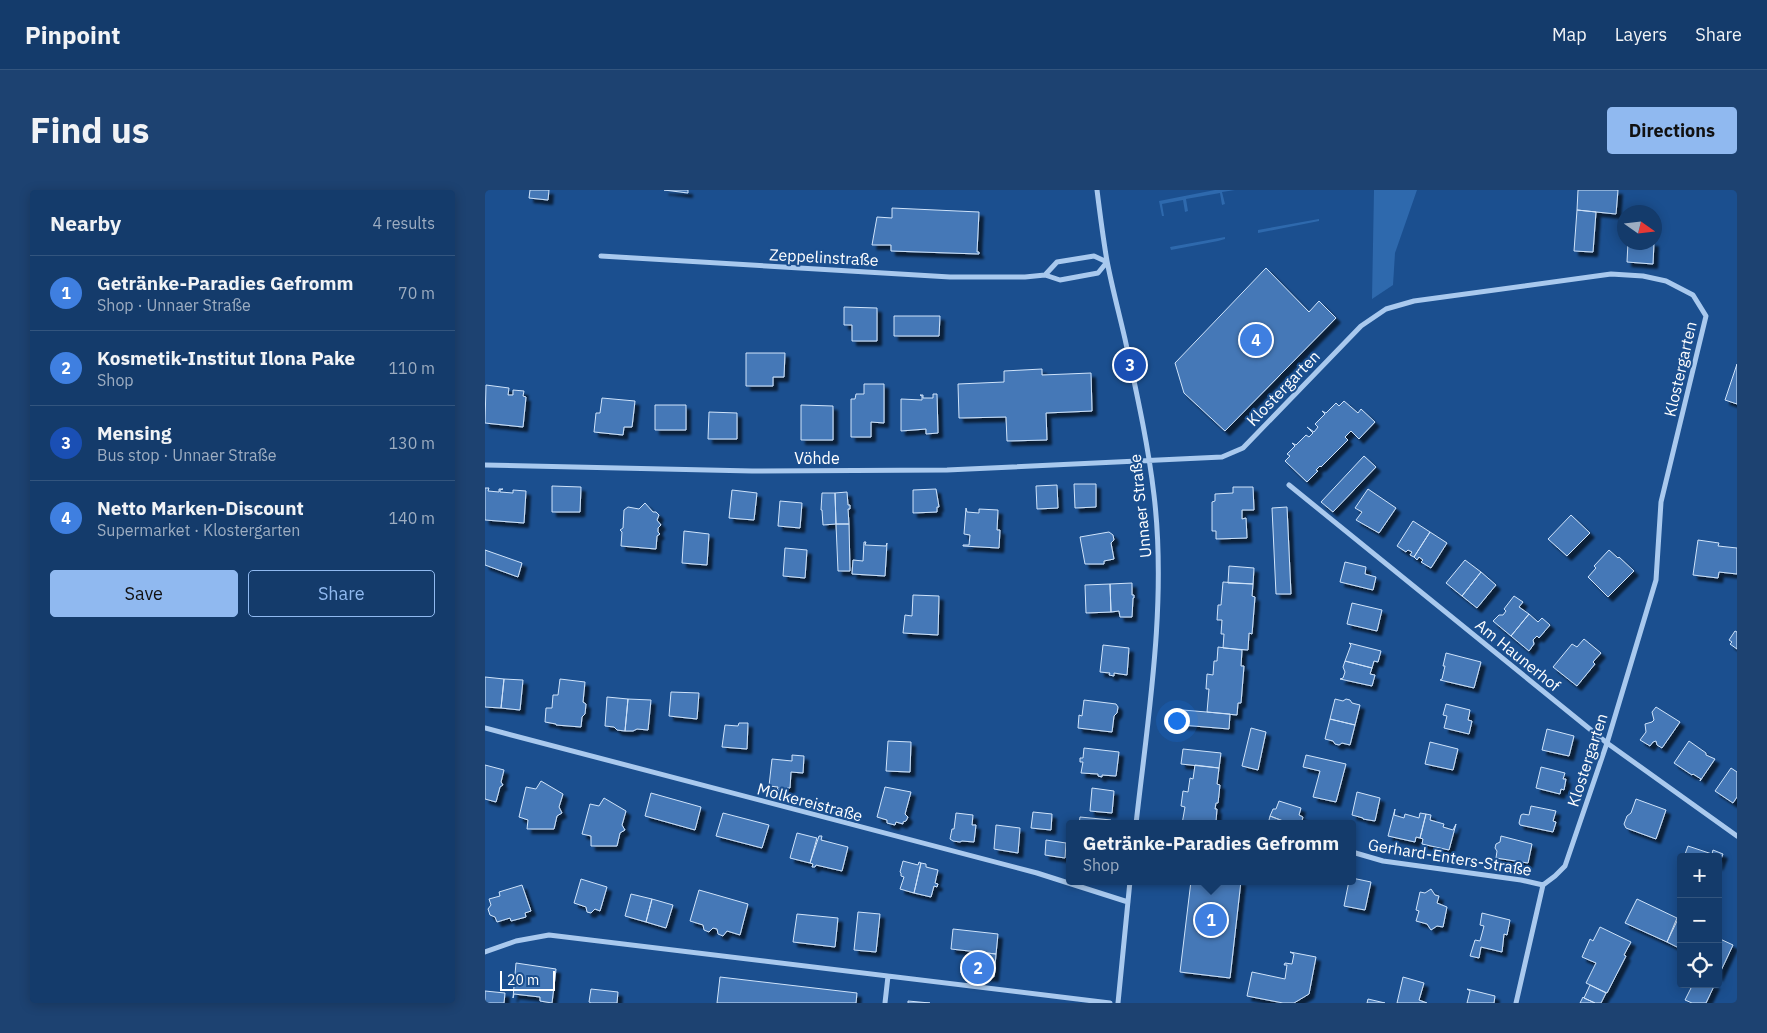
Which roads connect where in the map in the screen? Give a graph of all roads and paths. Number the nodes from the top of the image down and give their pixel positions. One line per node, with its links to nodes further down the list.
1 (1097, 190): 3 (street, Unnaer Straße)
2 (601, 256): 4 (street, Zeppelinstraße)
3 (1107, 262): 4 (street, Zeppelinstraße); 4 (street); 5 (street, Unnaer Straße)
4 (1045, 275)
5 (1149, 461): 6 (street, Vöhde); 9 (street, Klostergarten); 10 (street, Unnaer Straße)
6 (485, 465)
7 (1289, 486): 9 (street, Am Haunerhof)
8 (485, 728): 13 (street, Molkereistraße)
9 (1607, 743): 11 (street, Am Haunerhof); 16 (street, Klostergarten)
10 (1136, 820)
11 (1737, 836)
12 (1356, 853): 16 (street, Gerhard-Enters-Straße)
13 (1066, 882)
14 (1075, 885): 17 (street, Molkereistraße)
15 (1130, 885): 17 (street)
16 (1543, 885): 23 (street)
17 (1128, 902): 22 (street)
18 (485, 951): 19 (street)
19 (888, 976): 20 (street); 21 (street)
20 (885, 1003)
21 (1109, 1003)
22 (1118, 1003)
23 (1515, 1003)

